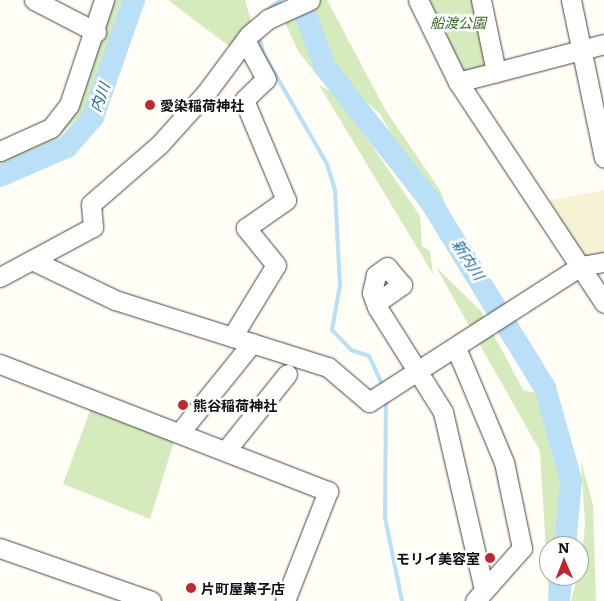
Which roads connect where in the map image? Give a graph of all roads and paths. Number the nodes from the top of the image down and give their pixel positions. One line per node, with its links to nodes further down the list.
1 (34, 0): 7 (street)
2 (104, 0): 7 (street)
3 (310, 0): 8 (street)
4 (418, 0): 12 (street)
5 (481, 0): 11 (street)
6 (571, 0): 10 (street)
7 (96, 32): 13 (street)
8 (245, 40): 15 (street); 21 (street)
9 (604, 44): 10 (street)
10 (581, 50): 11 (street); 14 (street)
11 (496, 72): 12 (street)
12 (458, 82): 17 (street)
13 (0, 150)
14 (604, 158)
15 (34, 261): 18 (street); 21 (street)
16 (604, 262): 17 (street)
17 (581, 266): 20 (street); 23 (street)
18 (0, 277)
19 (376, 302): 25 (street)
20 (604, 303)
21 (232, 337): 22 (street)
22 (252, 343): 25 (street); 27 (street)
23 (461, 345): 25 (street); 30 (street)
24 (0, 364): 27 (street)
25 (419, 372): 30 (street)
26 (287, 374): 28 (street)
27 (181, 431): 28 (street)
28 (227, 449): 32 (street)
29 (0, 548): 31 (street)
30 (480, 596)
31 (151, 601)
32 (285, 601)

